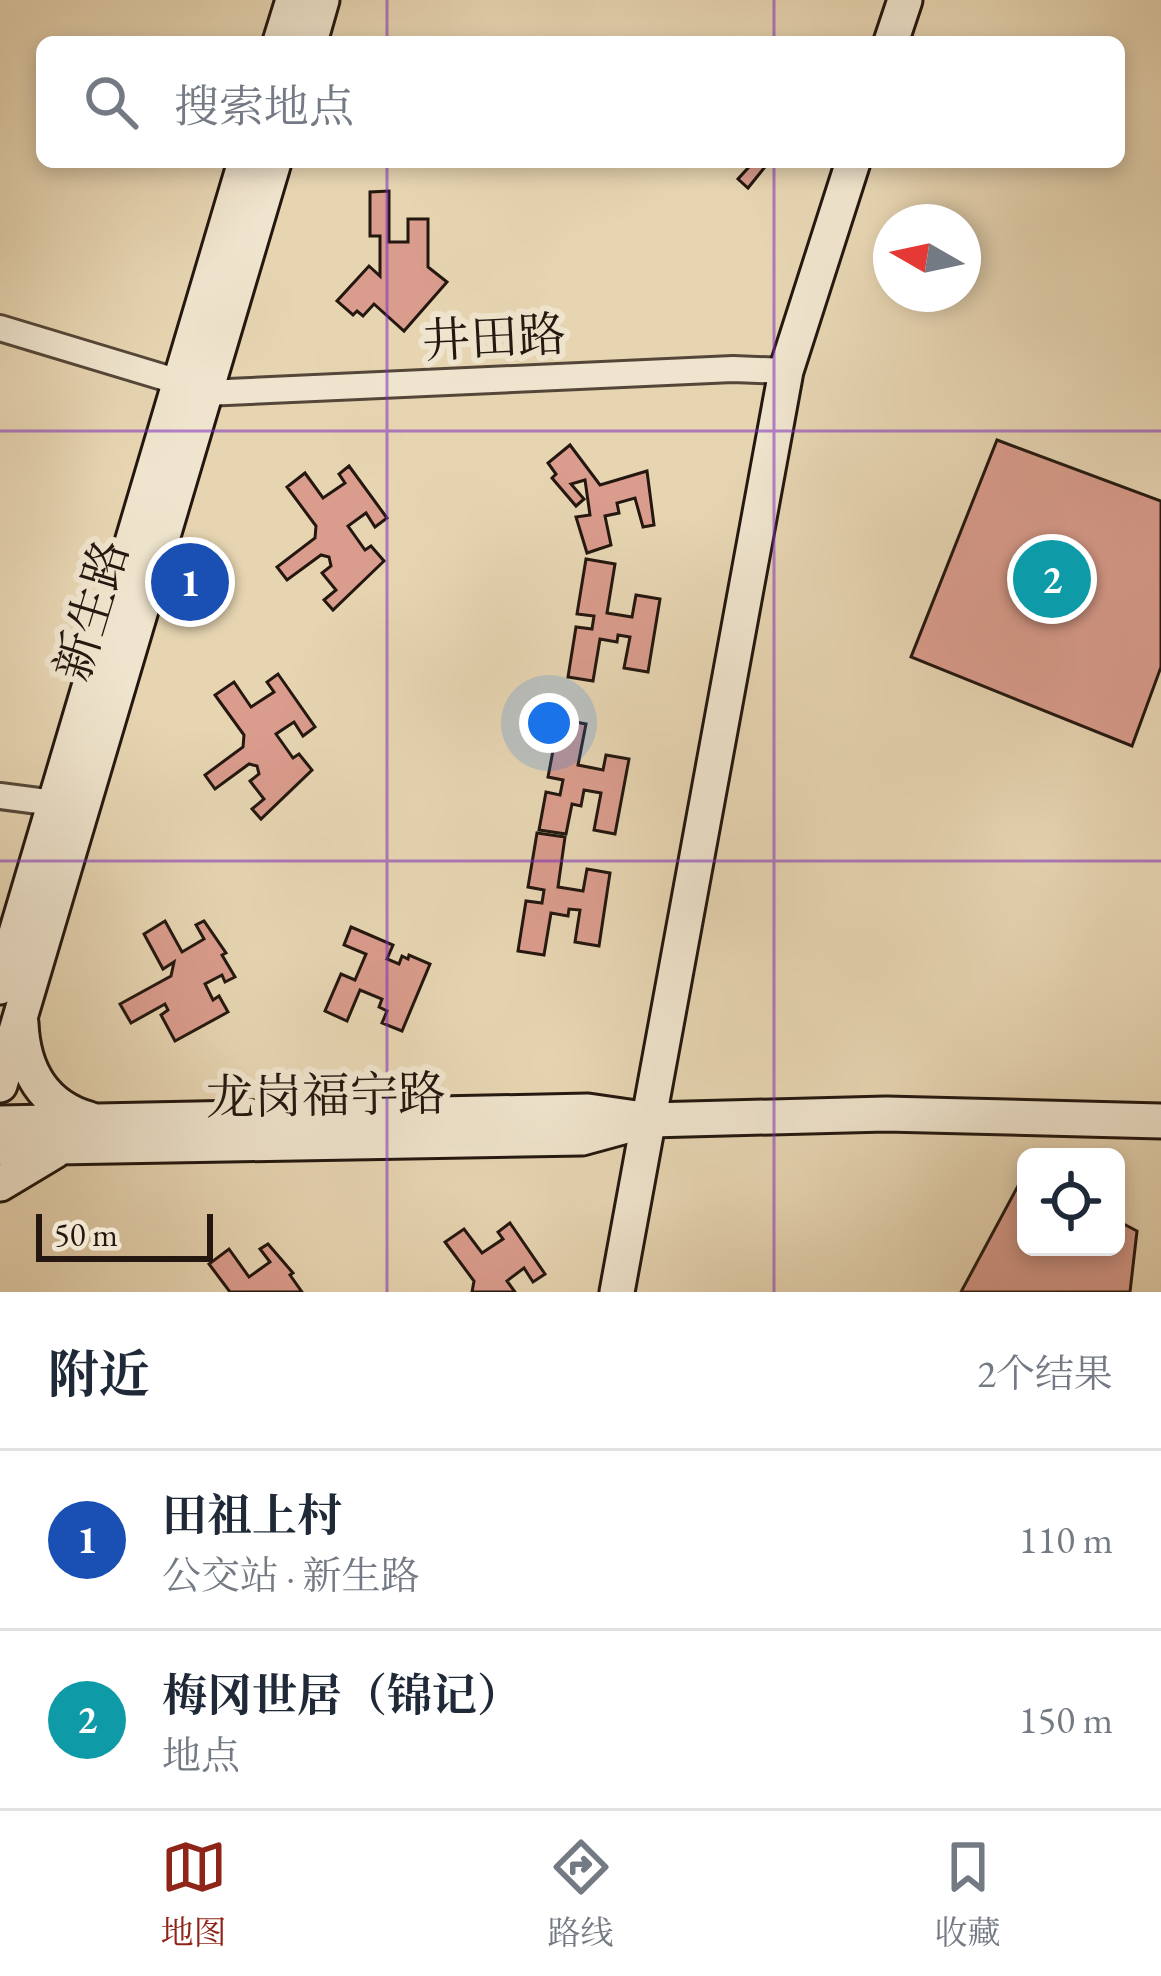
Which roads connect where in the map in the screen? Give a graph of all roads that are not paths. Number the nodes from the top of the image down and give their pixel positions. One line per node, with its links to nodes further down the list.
1 (293, 0): 4 (street)
2 (322, 0): 5 (street)
3 (905, 0): 6 (street)
4 (282, 36)
5 (312, 36)
6 (893, 36)
7 (243, 168): 12 (street, 新生路)
8 (272, 168): 12 (street, 新生路)
9 (851, 168): 11 (street)
10 (0, 328): 12 (street, 井田路)
11 (786, 371): 12 (street, 井田路); 18 (street)
12 (192, 387): 14 (street, 新生路); 16 (street, 新生路)
13 (0, 796): 14 (street)
14 (54, 803): 15 (street, 新生路)
15 (0, 987)
16 (20, 1016): 17 (street, 新生路); 20 (street)
17 (0, 1085)
18 (650, 1120): 19 (street, 龙岗福宁路); 20 (street, 龙岗福宁路); 22 (street, 龙岗福宁路); 25 (street)
19 (1161, 1121)
20 (97, 1122): 21 (street, 龙岗福宁路)
21 (0, 1123)
22 (68, 1147): 23 (street, 龙岗福宁路); 24 (street)
23 (0, 1148)
24 (0, 1184)
25 (617, 1292)

